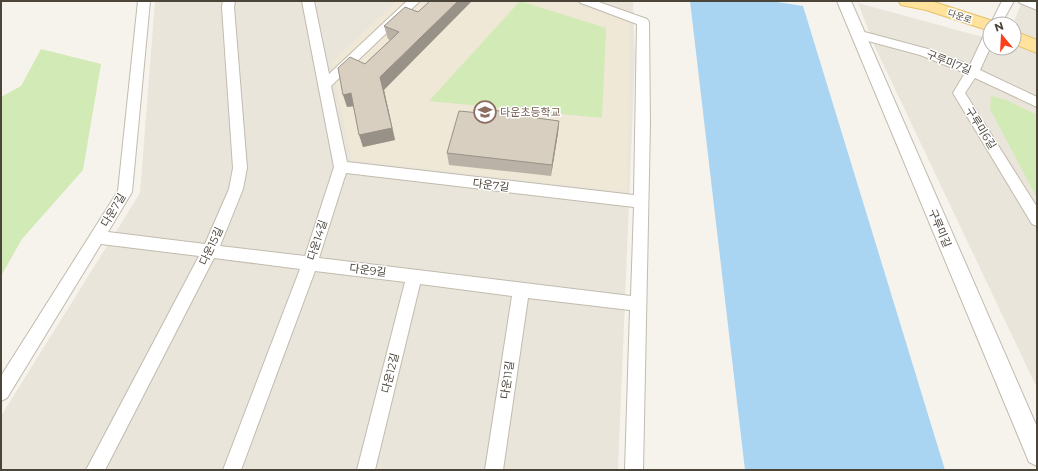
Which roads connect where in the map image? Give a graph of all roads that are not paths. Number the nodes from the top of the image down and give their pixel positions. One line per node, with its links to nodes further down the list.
1 (144, 1): 23 (street, 다운7길)
2 (229, 1): 24 (street, 다운15길)
3 (308, 1): 18 (street, 다운14길)
4 (414, 1): 18 (street)
5 (585, 1): 21 (street)
6 (844, 1): 13 (street, 구루미길)
7 (907, 1): 12 (main road, 다운로)
8 (1008, 1): 11 (street)
9 (1024, 1): 10 (street)
10 (1037, 6)
11 (1000, 16)
12 (982, 23)
13 (857, 34): 17 (street, 구루미7길); 30 (street, 구루미길)
14 (1022, 40): 15 (main road)
15 (1037, 47)
16 (982, 52): 17 (street, 구루미6길)
17 (973, 71): 19 (street, 구루미7길); 22 (street, 구루미6길)
18 (324, 85): 20 (street, 다운14길)
19 (1037, 102)
20 (341, 167): 21 (street, 다운7길); 25 (street, 다운14길)
21 (641, 202): 28 (street)
22 (1037, 220)
23 (97, 237): 24 (street, 다운9길); 29 (street, 다운7길)
24 (210, 251): 25 (street, 다운9길); 31 (street, 다운15길)
25 (310, 263): 26 (street, 다운9길); 32 (street, 다운14길)
26 (414, 276): 27 (street, 다운9길); 33 (street, 다운12길)
27 (521, 289): 28 (street, 다운9길); 34 (street, 다운11길)
28 (638, 304): 35 (street)
29 (1, 392)
30 (1037, 454)
31 (95, 470)
32 (232, 470)
33 (366, 470)
34 (494, 470)
35 (634, 470)

